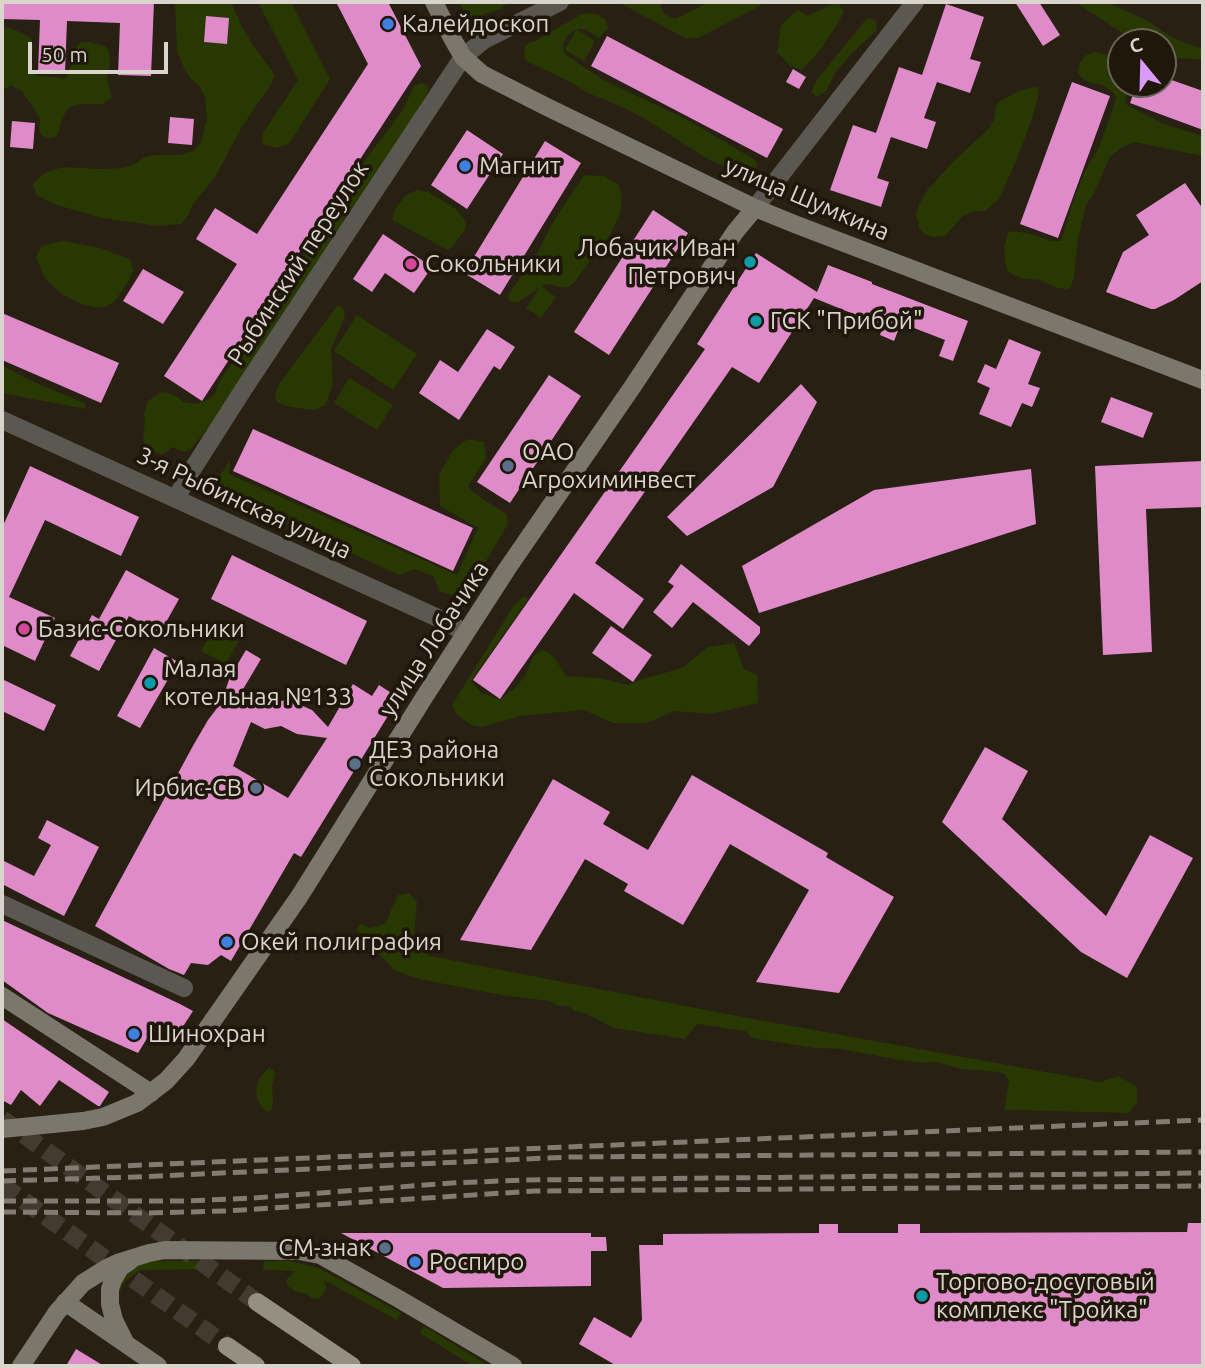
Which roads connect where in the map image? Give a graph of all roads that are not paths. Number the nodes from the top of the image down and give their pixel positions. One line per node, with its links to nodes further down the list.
1 (434, 2): 4 (street, улица Шумкина)
2 (560, 2): 4 (street)
3 (915, 2): 5 (street)
4 (463, 57): 5 (street, улица Шумкина); 8 (street, Рыбинский переулок)
5 (755, 208): 6 (street, улица Шумкина); 9 (street, улица Лобачика)
6 (1203, 380)
7 (2, 420): 8 (street, 3-я Рыбинская улица)
8 (176, 498): 9 (street, 3-я Рыбинская улица)
9 (465, 634): 13 (street, улица Лобачика)
10 (2, 904): 11 (street)
11 (184, 988)
12 (2, 996): 13 (street)
13 (151, 1093): 14 (street, улица Лобачика)
14 (2, 1129)
15 (135, 1258): 16 (street); 18 (street); 24 (street)
16 (65, 1302): 18 (street); 20 (street)
17 (257, 1302): 23 (main road)
18 (126, 1345): 21 (street)
19 (227, 1346): 22 (main road)
20 (21, 1366)
21 (158, 1366)
22 (256, 1366)
23 (352, 1366)
24 (513, 1366)

